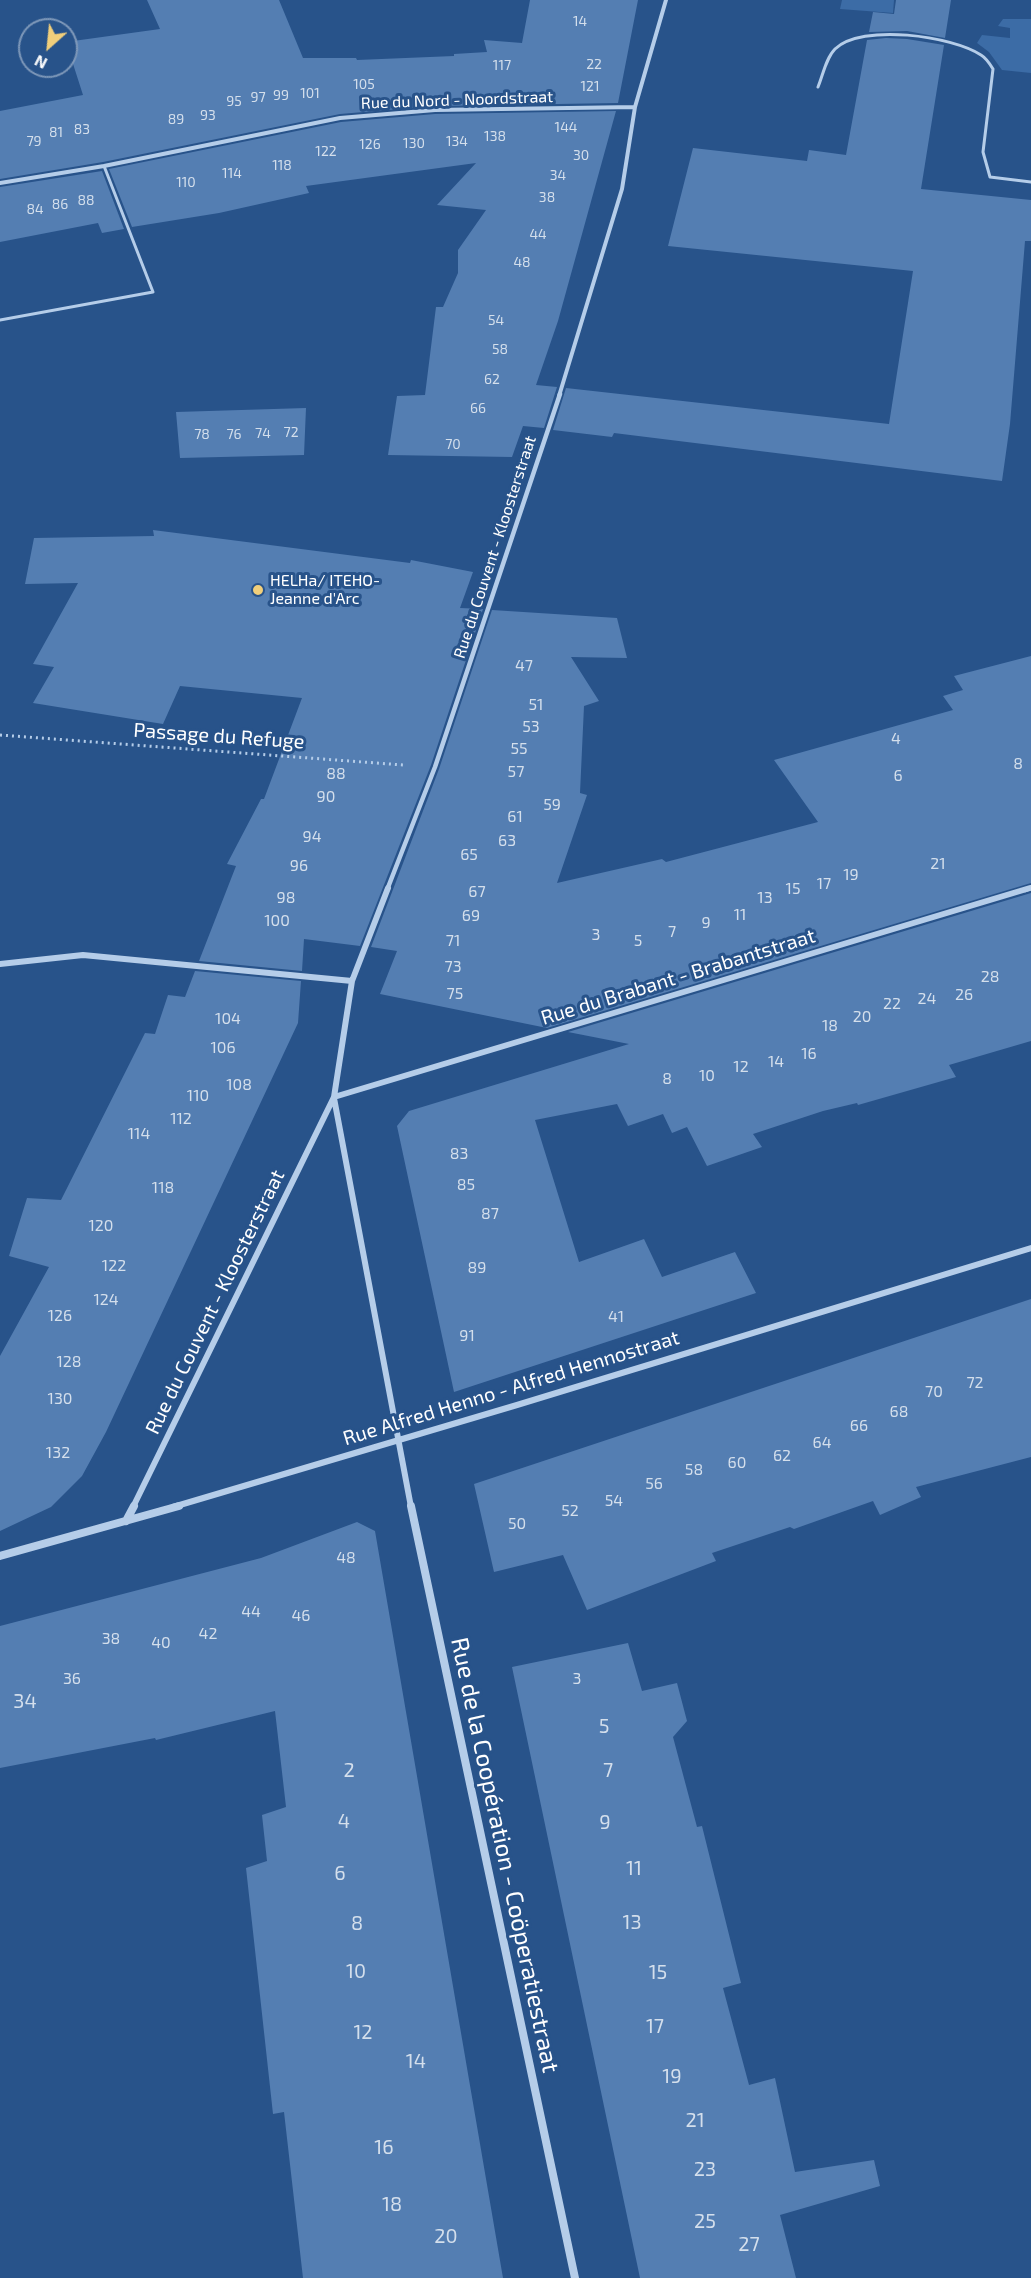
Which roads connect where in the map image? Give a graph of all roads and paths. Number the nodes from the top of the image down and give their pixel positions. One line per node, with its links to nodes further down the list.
1 (666, 0): 3 (street, Rue du Couvent - Kloosterstraat)
2 (818, 87): 5 (lane)
3 (636, 107): 4 (street, Rue du Nord - Noordstraat); 9 (street, Rue du Couvent - Kloosterstraat)
4 (104, 166): 6 (street, Rue du Nord - Noordstraat); 7 (lane)
5 (1031, 182)
6 (0, 183)
7 (0, 320)
8 (0, 735): 9 (path, Passage du Refuge)
9 (435, 767): 12 (street, Rue du Couvent - Kloosterstraat)
10 (1031, 888): 13 (street, Rue du Brabant - Brabantstraat)
11 (0, 964): 12 (street)
12 (352, 981): 13 (street, Rue du Couvent - Kloosterstraat)
13 (334, 1097): 15 (street, Rue du Couvent - Kloosterstraat); 16 (street, Rue du Couvent - Kloosterstraat)
14 (1031, 1248): 15 (street, Rue Alfred Henno - Alfred Hennostraat)
15 (397, 1440): 16 (street, Rue Alfred Henno - Alfred Hennostraat); 18 (street, Rue de la Coopération - Coöperatiestraat)
16 (126, 1521): 17 (street, Rue Alfred Henno - Alfred Hennostraat)
17 (0, 1556)
18 (575, 2278)

